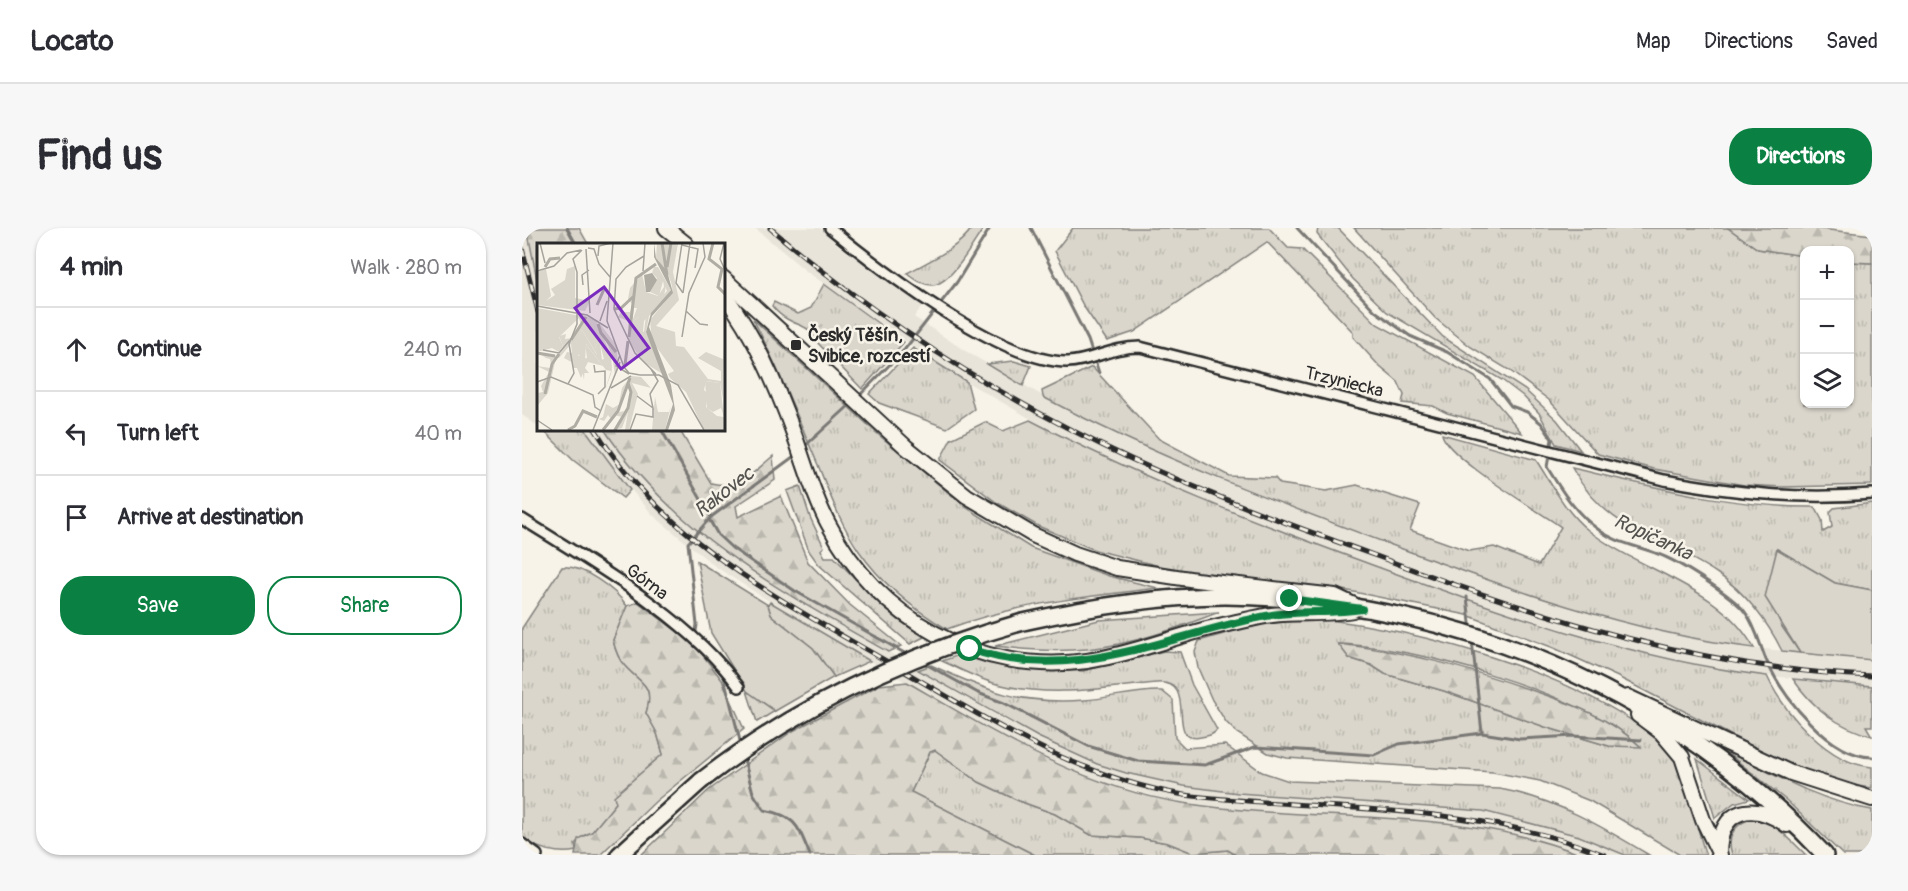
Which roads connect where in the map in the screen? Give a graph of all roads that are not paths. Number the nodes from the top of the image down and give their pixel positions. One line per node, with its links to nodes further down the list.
1 (664, 228): 3 (main road); 4 (main road)
2 (830, 228): 7 (street, Trzyniecka)
3 (678, 243)
4 (685, 243)
5 (724, 279): 9 (main road)
6 (724, 294): 9 (main road)
7 (1872, 494)
8 (522, 519): 11 (street, Górna)
9 (1362, 609): 10 (main road); 17 (main road, bridge)
10 (1593, 682): 12 (main road); 14 (main road); 15 (main road)
11 (739, 687)
12 (1868, 798)
13 (522, 844): 16 (street)
14 (1821, 851): 15 (main road)
15 (1719, 854)
16 (537, 855)
17 (619, 855)

